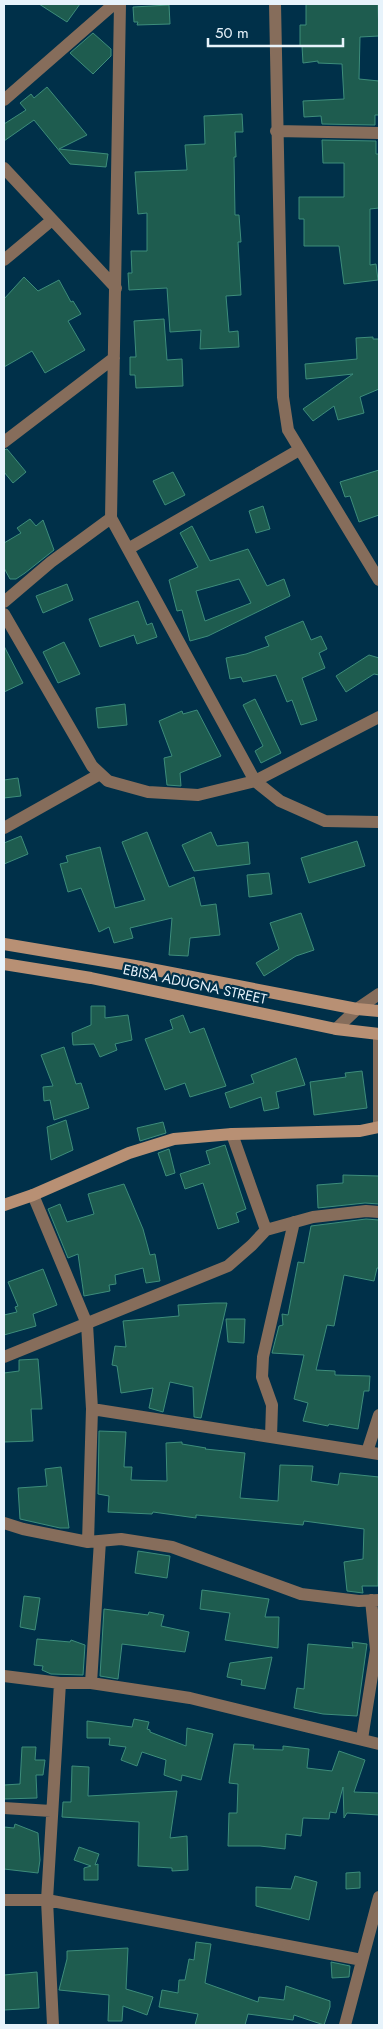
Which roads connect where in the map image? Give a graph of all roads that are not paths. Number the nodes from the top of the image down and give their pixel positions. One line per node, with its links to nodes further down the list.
1 (114, 4): 4 (street)
2 (120, 4): 10 (street)
3 (275, 4): 5 (street)
4 (4, 100)
5 (276, 131): 6 (street); 13 (street)
6 (379, 133)
7 (4, 168): 8 (street)
8 (52, 220): 9 (street); 10 (street)
9 (4, 260)
10 (116, 288): 11 (street)
11 (114, 358): 12 (street); 14 (street)
12 (4, 442)
13 (299, 450): 15 (street); 16 (street)
14 (111, 518): 15 (street); 17 (street)
15 (128, 549): 21 (street)
16 (379, 580)
17 (4, 602)
18 (4, 614): 20 (street)
19 (379, 717): 21 (street)
20 (100, 774): 21 (street); 23 (street)
21 (255, 781): 22 (street)
22 (379, 822)
23 (4, 828)
24 (4, 944): 27 (main road, EBISA ADUGNA STREET)
25 (4, 964): 29 (main road, EBISA ADUGNA STREET)
26 (379, 994): 27 (street)
27 (356, 1009): 28 (main road, EBISA ADUGNA STREET); 29 (street)
28 (379, 1010)
29 (336, 1029): 30 (main road, EBISA ADUGNA STREET)
30 (379, 1034): 31 (street)
31 (379, 1127): 32 (main road)
32 (232, 1134): 33 (main road); 37 (street)
33 (33, 1195): 34 (main road); 38 (street)
34 (4, 1205)
35 (379, 1212): 36 (street)
36 (294, 1222): 37 (street); 42 (street)
37 (266, 1230): 38 (street)
38 (87, 1324): 39 (street); 40 (street)
39 (4, 1358)
40 (92, 1409): 42 (street); 45 (street)
41 (379, 1415): 43 (street)
42 (271, 1437): 43 (street)
43 (373, 1453)
44 (4, 1523): 45 (street)
45 (94, 1541): 46 (street); 49 (street)
46 (375, 1600): 50 (street)
47 (4, 1676): 48 (street)
48 (60, 1683): 49 (street); 53 (street)
49 (91, 1684): 50 (street)
50 (362, 1739): 51 (street)
51 (379, 1744)
52 (4, 1808): 53 (street)
53 (51, 1811): 56 (street)
54 (379, 1897): 57 (street)
55 (4, 1900): 56 (street)
56 (47, 1900): 57 (street); 58 (street)
57 (362, 1960): 59 (street)
58 (53, 2025)
59 (345, 2025)

